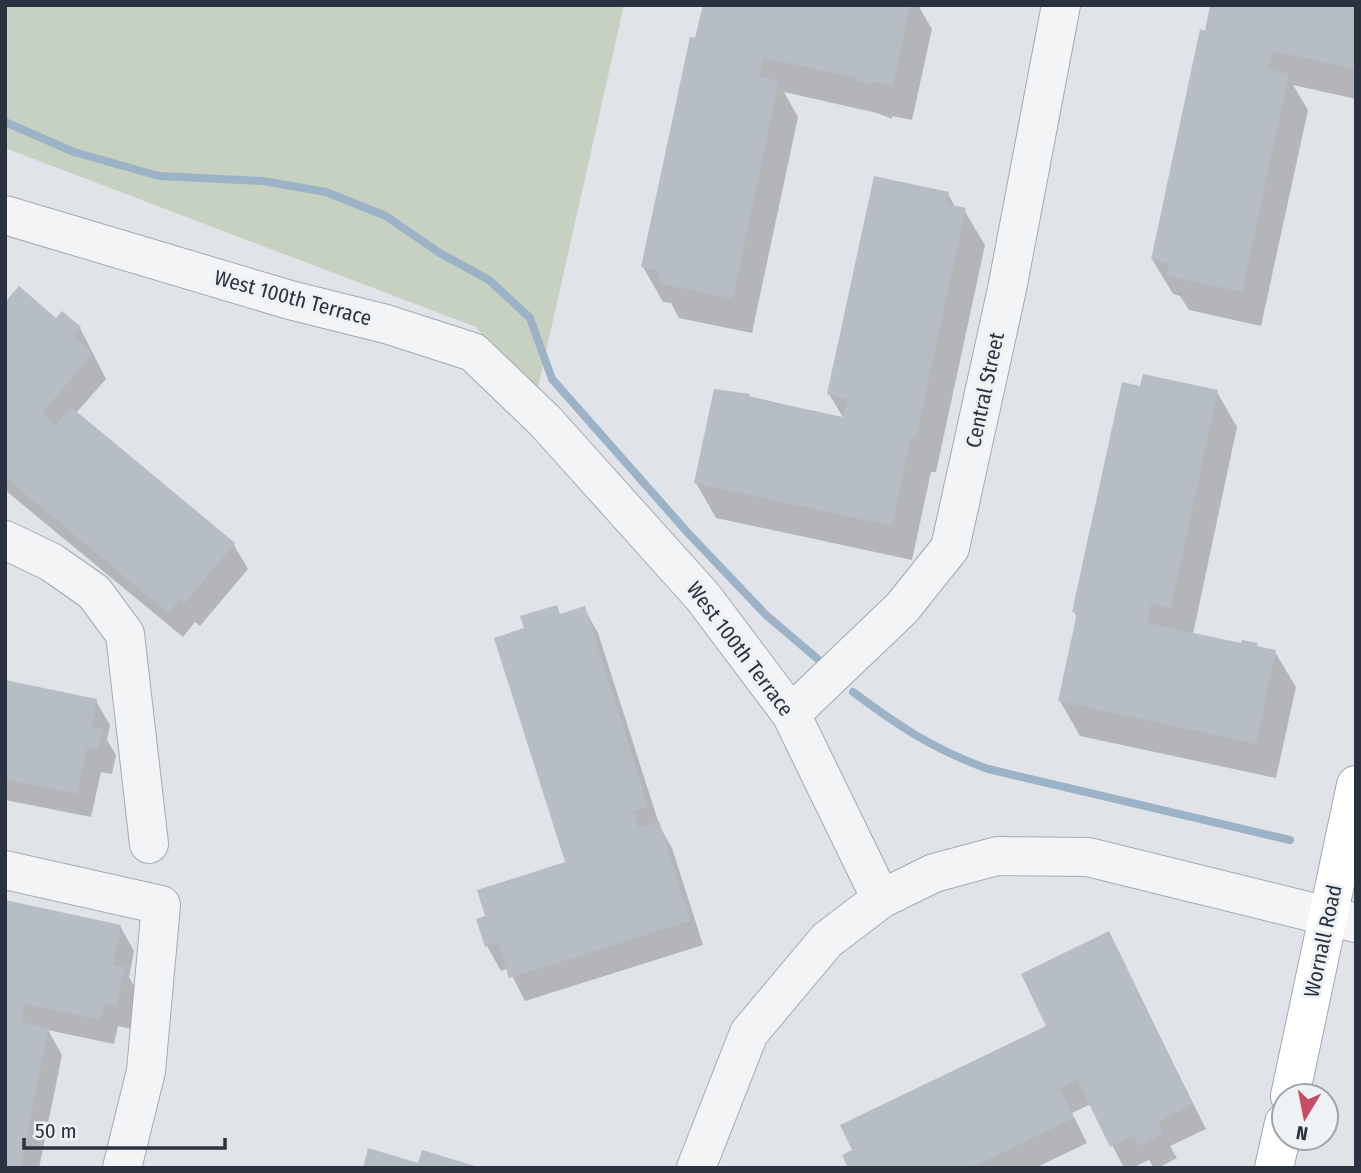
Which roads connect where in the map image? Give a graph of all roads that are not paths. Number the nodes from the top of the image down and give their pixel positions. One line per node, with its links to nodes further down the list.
1 (1061, 5): 4 (street, Central Street)
2 (5, 215): 4 (street, West 100th Terrace)
3 (5, 540): 6 (street)
4 (791, 714): 8 (street, West 100th Terrace)
5 (1356, 785): 9 (main road, Wornall Road)
6 (149, 844)
7 (5, 870): 11 (street)
8 (881, 899): 9 (street); 12 (street)
9 (1342, 919): 10 (main road, Wornall Road)
10 (1294, 1082)
11 (122, 1168)
12 (696, 1168)

